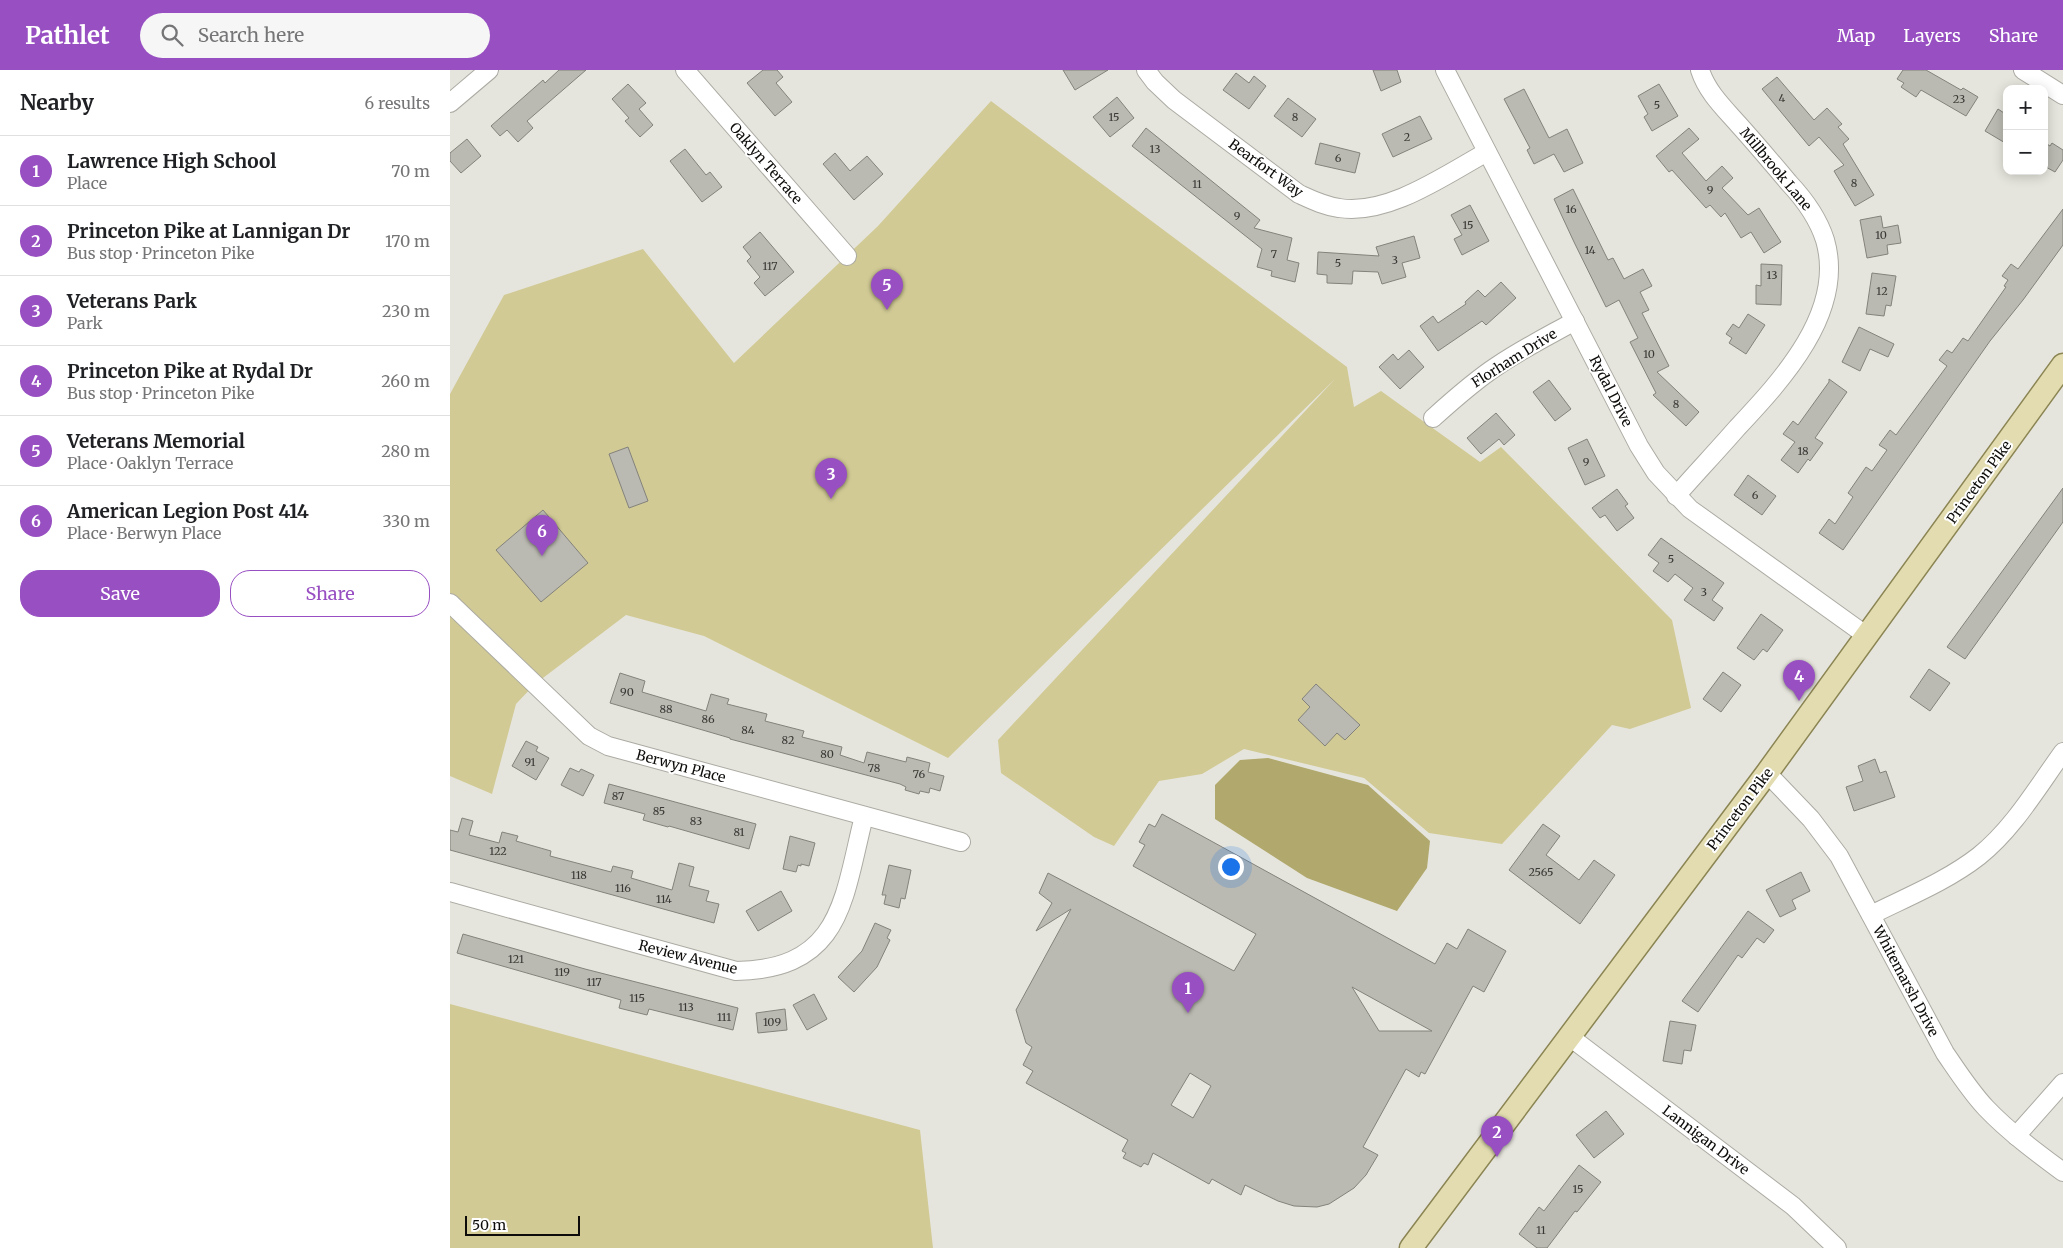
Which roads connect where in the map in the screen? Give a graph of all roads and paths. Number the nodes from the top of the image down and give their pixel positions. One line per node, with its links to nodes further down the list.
1 (489, 70): 8 (street)
2 (685, 70): 10 (street, Oaklyn Terrace)
3 (1146, 70): 9 (street, Bearfort Way)
4 (1444, 70): 9 (street, Rydal Drive)
5 (1700, 70): 14 (street, Millbrook Lane)
6 (2023, 70): 7 (street)
7 (2063, 95)
8 (450, 103)
9 (1487, 152): 11 (street, Rydal Drive)
10 (847, 256)
11 (1575, 321): 13 (street, Florham Drive); 14 (street, Rydal Drive)
12 (2063, 365): 16 (main road, Princeton Pike)
13 (1433, 418)
14 (1676, 496): 16 (street, Rydal Drive)
15 (450, 603): 19 (street, Berwyn Place)
16 (1867, 636): 18 (main road, Princeton Pike)
17 (2063, 752): 22 (street)
18 (1768, 774): 22 (street, Whitemarsh Drive); 23 (main road, Princeton Pike)
19 (864, 816): 20 (street, Berwyn Place); 21 (street, Review Avenue)
20 (961, 842)
21 (450, 892)
22 (1871, 916): 25 (street, Whitemarsh Drive)
23 (1570, 1037): 27 (main road, Princeton Pike); 28 (street, Lannigan Drive)
24 (2063, 1083): 25 (street)
25 (2016, 1136): 26 (street, Whitemarsh Drive)
26 (2063, 1172)
27 (1411, 1248)
28 (1837, 1248)

